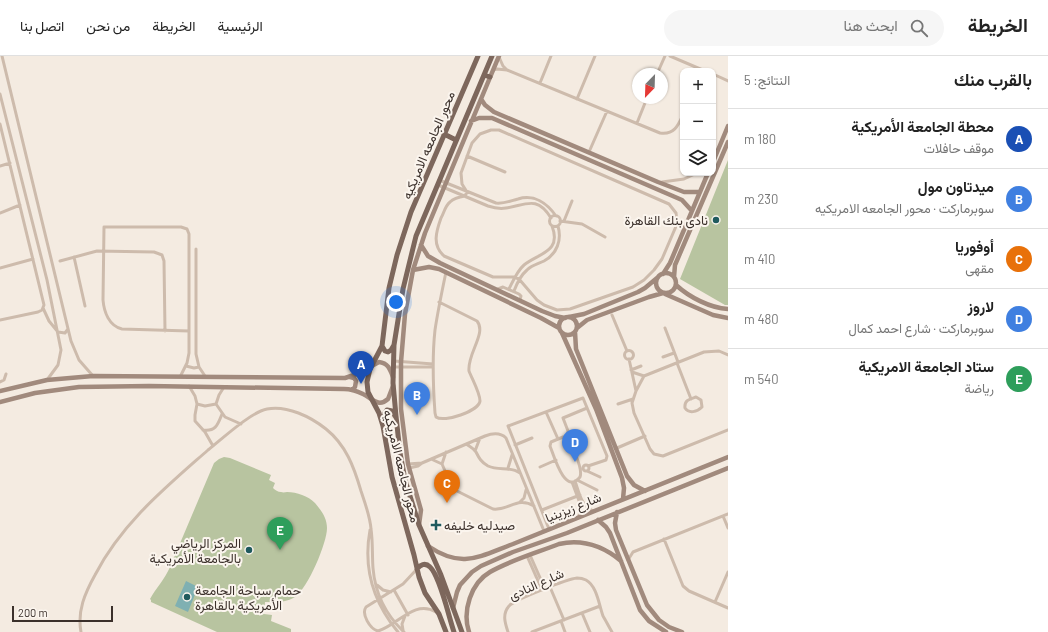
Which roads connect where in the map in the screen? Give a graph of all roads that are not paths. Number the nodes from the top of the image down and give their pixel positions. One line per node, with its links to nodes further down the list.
1 (2, 56): 94 (street)
2 (478, 56): 28 (main road, محور الجامعه الامريكيه)
3 (492, 56): 13 (main road, محور الجامعه الامريكيه)
4 (499, 56): 11 (street); 12 (street)
5 (551, 56): 17 (street)
6 (595, 56): 19 (street)
7 (665, 56): 9 (street)
8 (670, 56): 10 (street)
9 (660, 68)
10 (696, 68)
11 (493, 70): 12 (street); 15 (street)
12 (507, 70): 17 (street)
13 (484, 74): 15 (main road); 29 (main road, محور الجامعه الامريكيه)
14 (716, 75): 16 (street)
15 (490, 77): 20 (street)
16 (728, 81)
17 (540, 83): 19 (street)
18 (0, 94): 96 (street)
19 (576, 98): 22 (street)
20 (481, 99): 24 (street); 31 (street)
21 (645, 104): 25 (street)
22 (606, 111): 25 (street); 31 (street)
23 (680, 120): 25 (street)
24 (471, 121): 41 (street); 47 (street)
25 (637, 123)
26 (0, 124): 34 (street)
27 (728, 126): 32 (street)
28 (444, 134): 29 (main road); 101 (main road, محور الجامعه الامريكيه)
29 (456, 140): 39 (main road, محور الجامعه الامريكيه)
30 (728, 142): 71 (street)
31 (589, 152): 40 (street)
32 (716, 154)
33 (467, 156): 36 (street); 42 (street); 75 (street)
34 (10, 163): 35 (street); 46 (street)
35 (0, 166)
36 (506, 172)
37 (690, 176): 40 (street)
38 (707, 176): 43 (street)
39 (438, 182): 41 (street); 72 (main road, محور الجامعه الامريكيه)
40 (658, 182): 43 (street)
41 (445, 185): 42 (street); 44 (street); 56 (street)
42 (467, 192): 44 (street); 49 (street)
43 (700, 192): 47 (street)
44 (465, 196): 50 (street); 70 (street)
45 (572, 201): 52 (street)
46 (20, 205): 48 (street); 60 (street)
47 (692, 211): 69 (street)
48 (0, 213)
49 (556, 216): 50 (street); 51 (street)
50 (551, 218): 53 (street)
51 (560, 221): 52 (street); 54 (street)
52 (564, 221): 55 (street)
53 (552, 226): 54 (street); 70 (street)
54 (558, 226): 75 (street)
55 (605, 237)
56 (421, 245): 67 (street); 77 (street)
57 (196, 249): 62 (street)
58 (103, 251): 59 (street); 63 (street); 97 (street); 97 (street)
59 (74, 257): 61 (street); 83 (street)
60 (33, 259): 64 (street); 84 (street)
61 (60, 261)
62 (196, 263): 63 (street); 66 (street)
63 (189, 264): 65 (street)
64 (0, 268)
65 (189, 270): 66 (street); 86 (street)
66 (196, 270): 87 (street)
67 (413, 270): 68 (street); 73 (street)
68 (446, 272): 82 (street); 92 (street)
69 (662, 274): 71 (street); 74 (street)
70 (515, 277): 75 (street); 78 (street)
71 (674, 277): 76 (street)
72 (405, 278): 73 (main road); 100 (main road, محور الجامعه الامريكيه)
73 (412, 278): 110 (street)
74 (657, 278): 80 (street); 89 (street)
75 (519, 279): 79 (street)
76 (676, 285): 80 (street); 85 (street)
77 (498, 289): 78 (street); 81 (street)
78 (509, 289): 79 (street)
79 (514, 291): 81 (street)
80 (664, 293): 90 (street); 95 (street)
81 (520, 300): 89 (street)
82 (439, 302): 112 (street); 112 (street)
83 (85, 306)
84 (44, 308): 91 (street); 96 (street)
85 (728, 309)
86 (189, 314): 87 (street); 98 (street)
87 (196, 314): 115 (street)
88 (612, 315): 102 (street)
89 (567, 317): 92 (street); 95 (street)
90 (728, 318)
91 (0, 320)
92 (559, 328): 99 (street)
93 (665, 328): 103 (street)
94 (68, 329): 96 (street); 120 (street)
95 (576, 330): 99 (street); 156 (street)
96 (57, 331): 124 (street)
97 (165, 331): 98 (street)
98 (189, 331): 113 (street)
99 (562, 333): 180 (street)
100 (394, 345): 101 (main road); 109 (main road, محور الجامعه الامريكيه)
101 (382, 346): 111 (main road, محور الجامعه الامريكيه)
102 (627, 351): 106 (street); 106 (street)
103 (674, 352): 105 (street); 108 (street)
104 (728, 355): 108 (street)
105 (663, 357)
106 (629, 359): 117 (street)
107 (409, 363): 110 (street); 112 (street); 116 (street)
108 (678, 363): 122 (street); 133 (street)
109 (394, 364): 110 (street); 126 (main road, محور الجامعه الامريكيه)
110 (401, 364): 116 (street); 164 (street)
111 (372, 365): 123 (street); 126 (street); 134 (main road, محور الجامعه الامريكيه)
112 (433, 365): 116 (street)
113 (186, 366): 115 (street); 119 (street)
114 (641, 366): 117 (street)
115 (199, 367): 121 (street)
116 (409, 367)
117 (632, 371): 122 (street); 131 (street)
118 (6, 374): 125 (street)
119 (181, 375): 120 (street); 121 (street)
120 (93, 376): 124 (street)
121 (205, 376): 123 (street)
122 (644, 376): 131 (street)
123 (350, 377): 129 (street)
124 (47, 380): 130 (street)
125 (0, 382)
126 (394, 382): 134 (street); 142 (main road, محور الجامعه الامريكيه)
127 (189, 386): 128 (street); 135 (street); 136 (street)
128 (225, 387): 129 (street); 137 (street)
129 (352, 390): 134 (street)
130 (0, 391)
131 (636, 391): 132 (street)
132 (633, 399): 138 (street); 148 (street)
133 (691, 399): 133 (street)
134 (372, 401): 144 (main road, محور الجامعه الامريكيه)
135 (0, 402)
136 (197, 404): 137 (street); 145 (street)
137 (216, 404): 141 (street)
138 (618, 404)
139 (587, 408): 140 (street); 152 (street); 168 (street)
140 (546, 412): 151 (street); 154 (street)
141 (222, 414): 143 (street); 145 (street)
142 (396, 416): 144 (main road); 164 (main road, محور الجامعه الامريكيه)
143 (241, 424): 155 (street); 190 (street)
144 (383, 426): 209 (main road, محور الجامعه الامريكيه)
145 (203, 430): 155 (street)
146 (728, 430): 148 (street)
147 (582, 435): 152 (street)
148 (645, 436): 156 (street)
149 (480, 438): 153 (street); 157 (street); 159 (street)
150 (532, 438): 154 (street)
151 (558, 439): 152 (street); 162 (street)
152 (568, 439): 168 (street)
153 (466, 444): 157 (street); 158 (street)
154 (515, 445): 183 (street)
155 (213, 446): 225 (street)
156 (616, 448): 177 (street)
157 (475, 451): 166 (street)
158 (446, 452): 161 (street); 163 (street)
159 (512, 453): 166 (street); 169 (street)
160 (728, 457): 170 (street, شارع زيزينيا)
161 (431, 459): 163 (street); 164 (street)
162 (556, 460): 165 (street); 173 (street)
163 (442, 464): 181 (street)
164 (406, 465): 199 (main road, محور الجامعه الامريكيه)
165 (540, 467)
166 (508, 468): 169 (street)
167 (728, 468): 174 (street, شارع زيزينيا)
168 (584, 470): 171 (street); 173 (street)
169 (520, 473): 175 (street)
170 (680, 476): 172 (street, شارع زيزينيا); 174 (street)
171 (600, 477)
172 (670, 480): 177 (street, شارع زيزينيا); 178 (street)
173 (575, 481): 176 (street); 179 (street)
174 (685, 485): 178 (street, شارع زيزينيا)
175 (526, 488): 181 (street); 182 (street)
176 (597, 490)
177 (645, 490): 180 (street, شارع زيزينيا)
178 (674, 490): 185 (street, شارع زيزينيا)
179 (579, 495): 183 (street); 184 (street); 187 (street)
180 (623, 499): 184 (street, شارع زيزينيا)
181 (520, 502): 182 (street)
182 (534, 506): 193 (street)
183 (542, 510): 192 (street)
184 (593, 511): 187 (street, شارع زيزينيا)
185 (617, 512): 189 (street, شارع زيزينيا); 195 (street)
186 (728, 514): 188 (street)
187 (580, 516): 192 (street, شارع زيزينيا)
188 (723, 516): 191 (street); 196 (street)
189 (598, 520): 194 (street, شارع زيزينيا); 197 (street)
190 (371, 527): 211 (street); 215 (street)
191 (728, 528)
192 (549, 529): 193 (street, شارع زيزينيا)
193 (544, 531): 204 (street, شارع زيزينيا)
194 (567, 533): 198 (street); 201 (street, شارع زيزينيا)
195 (620, 539): 197 (street); 200 (street)
196 (664, 540): 202 (street); 216 (street)
197 (613, 541): 207 (street)
198 (559, 544): 203 (street); 207 (street)
199 (427, 545): 204 (street, شارع زيزينيا); 219 (main road, محور الجامعه الامريكيه)
200 (623, 548): 202 (street); 206 (street)
201 (513, 552): 205 (street); 208 (street, شارع زيزينيا)
202 (633, 552): 206 (street)
203 (529, 556): 205 (street); 213 (street)
204 (477, 557): 208 (street)
205 (517, 560): 231 (street)
206 (628, 560): 238 (street)
207 (621, 562): 237 (street)
208 (481, 566): 219 (street, شارع زيزينيا)
209 (417, 569): 214 (street); 220 (main road, محور الجامعه الامريكيه); 229 (main road)
210 (728, 572): 216 (street)
211 (375, 583): 214 (street); 215 (street)
212 (550, 587): 213 (street, شارع النادى); 217 (street, شارع النادى); 223 (street)
213 (544, 590): 232 (street, شارع النادى)
214 (392, 591): 215 (street); 222 (street)
215 (379, 599): 224 (street); 224 (street)
216 (715, 602): 218 (street)
217 (600, 606): 221 (street); 236 (street, شارع النادى)
218 (728, 608)
219 (453, 610): 230 (main road, محور الجامعه الامريكيه)
220 (438, 613): 222 (street); 228 (main road, محور الجامعه الامريكيه)
221 (582, 613): 223 (street); 235 (street)
222 (406, 615): 224 (street); 227 (street)
223 (562, 620): 233 (street); 234 (street)
224 (393, 623): 226 (street); 227 (street)
225 (81, 632)
226 (398, 632)
227 (404, 632)
228 (446, 632)
229 (454, 632)
230 (462, 632)
231 (469, 632)
232 (508, 632)
233 (532, 632)
234 (565, 632)
235 (590, 632)
236 (612, 632)
237 (666, 632)
238 (682, 632)

